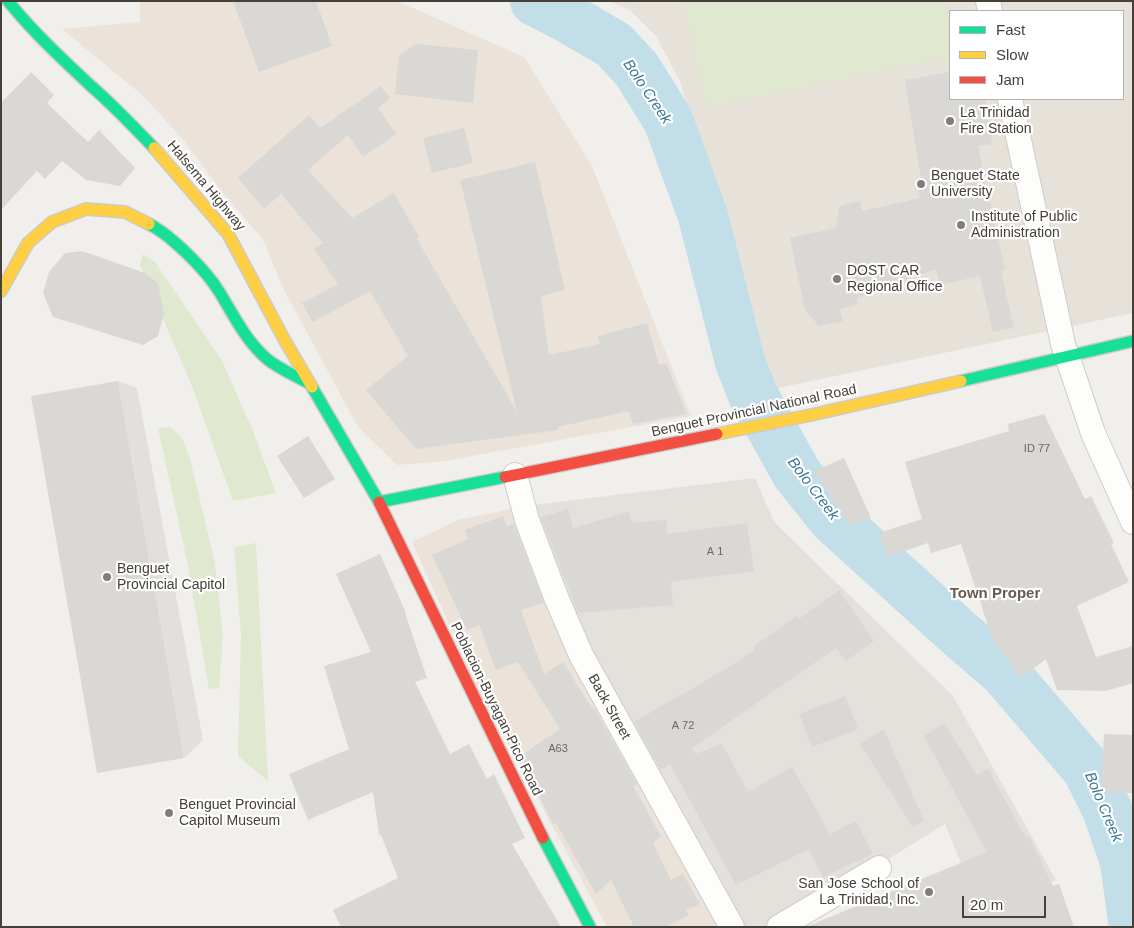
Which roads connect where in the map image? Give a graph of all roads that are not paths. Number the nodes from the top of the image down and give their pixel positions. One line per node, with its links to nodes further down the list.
1 (8, 1): 6 (main road, Halsema Highway)
2 (1010, 100): 5 (street)
3 (1, 291): 6 (main road)
4 (1133, 341): 5 (main road, Benguet Provincial National Road)
5 (1067, 357): 7 (main road, Benguet Provincial National Road); 9 (street)
6 (310, 384): 8 (main road, Halsema Highway)
7 (515, 475): 8 (main road, Benguet Provincial National Road); 12 (street, Back Street)
8 (379, 502): 11 (main road, Poblacion-Buyagan-Pico Road)
9 (1133, 522)
10 (879, 868): 13 (street)
11 (590, 927)
12 (732, 927)
13 (779, 927)

